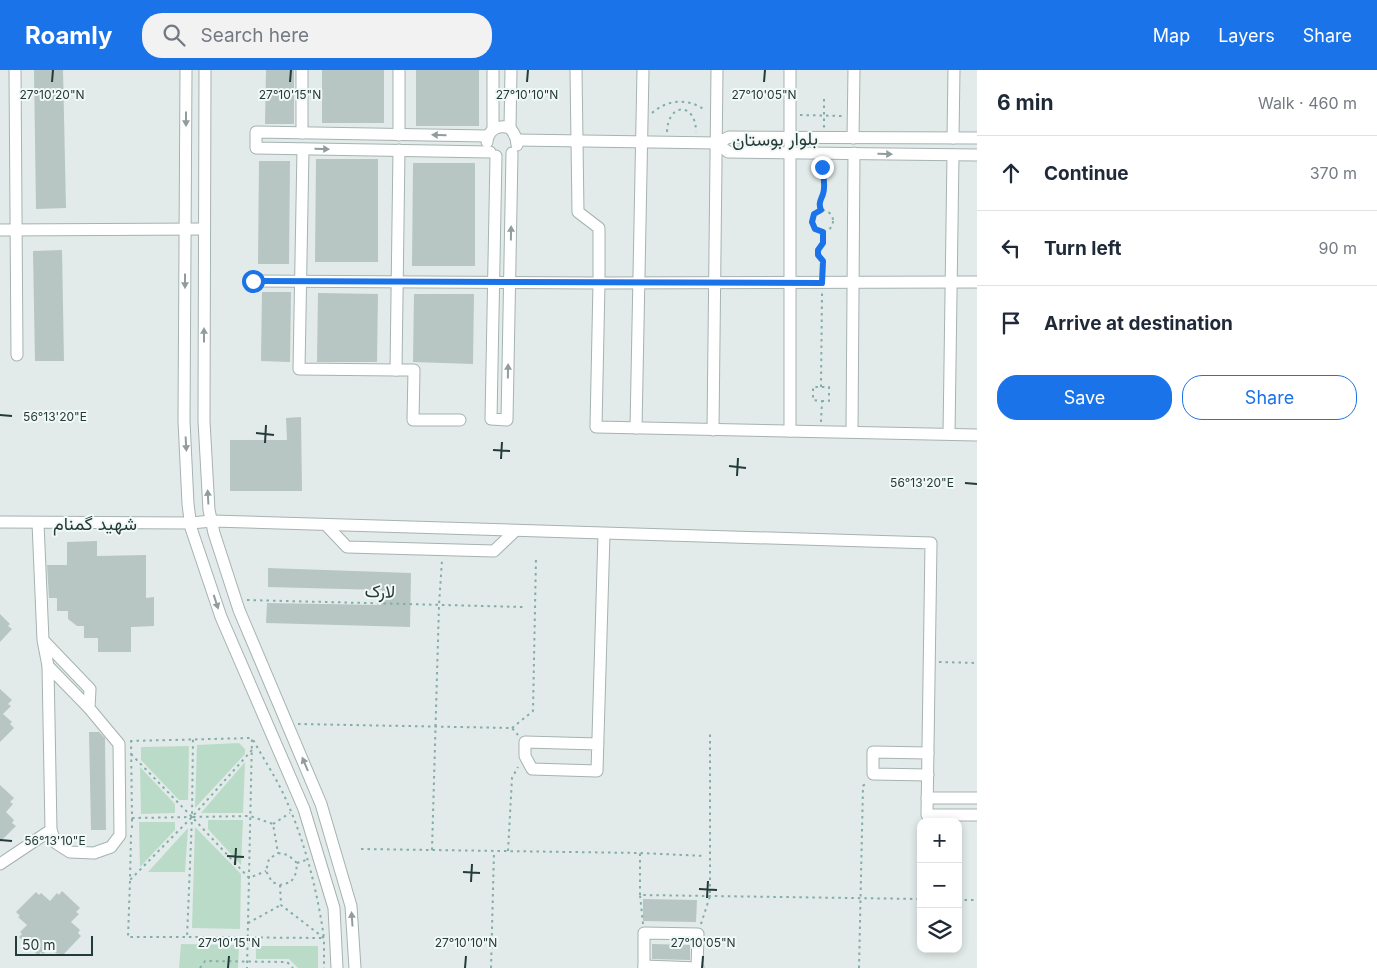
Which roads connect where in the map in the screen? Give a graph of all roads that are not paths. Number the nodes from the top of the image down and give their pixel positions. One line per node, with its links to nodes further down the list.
1 (15, 70): 37 (street)
2 (186, 70): 35 (street, one-way to 35)
3 (205, 70): 34 (street)
4 (302, 70): 15 (street)
5 (399, 70): 17 (street)
6 (494, 70): 16 (street)
7 (511, 70): 14 (street)
8 (576, 70): 24 (street)
9 (644, 70): 18 (street)
10 (717, 70): 25 (street)
11 (790, 70): 19 (street)
12 (854, 70): 20 (street)
13 (954, 70): 21 (street)
14 (510, 128): 16 (street); 23 (street)
15 (302, 133): 17 (street); 26 (street)
16 (490, 133): 17 (street, one-way to 17); 30 (street)
17 (399, 135)
18 (642, 135): 24 (street); 25 (street); 47 (street)
19 (790, 138): 20 (street, بلوار بوستان); 25 (street, بلوار بوستان); 29 (street)
20 (853, 138): 21 (street, بلوار بوستان)
21 (953, 138): 22 (street, بلوار بوستان)
22 (977, 138)
23 (517, 140): 24 (street); 28 (street)
24 (576, 140): 46 (street)
25 (717, 143): 29 (street, بلوار بوستان); 48 (street)
26 (303, 149): 27 (street, one-way to 27); 39 (street)
27 (399, 150): 30 (street); 40 (street)
28 (512, 153): 30 (street); 42 (street, one-way to 28)
29 (790, 153): 31 (street, بلوار بوستان); 49 (street)
30 (493, 154): 41 (street)
31 (854, 154): 32 (street, بلوار بوستان, one-way to 32); 43 (street)
32 (953, 155): 33 (street, بلوار بوستان); 44 (street)
33 (977, 155)
34 (204, 228): 35 (street); 59 (street, one-way to 34)
35 (185, 229): 37 (street); 62 (street, one-way to 62)
36 (0, 230): 37 (street)
37 (16, 230): 50 (street)
38 (253, 281): 39 (street)
39 (301, 281): 40 (street); 51 (street)
40 (397, 282): 41 (street); 51 (street)
41 (494, 282): 42 (street); 42 (street, one-way to 42)
42 (510, 282): 46 (street)
43 (853, 282): 44 (street); 49 (street); 56 (street)
44 (951, 282): 45 (street); 57 (street)
45 (977, 282)
46 (599, 283): 47 (street); 53 (street)
47 (639, 283): 48 (street); 53 (street)
48 (716, 283): 49 (street); 54 (street)
49 (790, 283): 55 (street)
50 (17, 355)
51 (396, 370): 52 (street)
52 (460, 420)
53 (636, 428): 54 (street)
54 (713, 430): 55 (street)
55 (790, 431): 56 (street)
56 (852, 432): 57 (street)
57 (949, 434): 58 (street)
58 (977, 434)
59 (212, 521): 62 (street, شهید گمنام); 63 (street, شهید گمنام); 79 (street, one-way to 59)
60 (0, 522): 61 (street, شهید گمنام)
61 (38, 523): 62 (street, شهید گمنام); 66 (street)
62 (191, 523): 78 (street, one-way to 78)
63 (327, 526): 64 (street, شهید گمنام); 64 (street)
64 (515, 531): 65 (street, شهید گمنام)
65 (604, 534): 69 (street); 70 (street, شهید گمنام)
66 (43, 640): 67 (street); 68 (street)
67 (48, 666): 68 (street); 75 (street)
68 (89, 708): 75 (street)
69 (598, 744): 69 (street)
70 (928, 753): 71 (street); 71 (street)
71 (928, 775): 72 (street)
72 (927, 798): 73 (street); 74 (street)
73 (977, 798)
74 (977, 815)
75 (51, 830): 76 (street)
76 (0, 864)
77 (644, 967): 80 (street); 80 (street)
78 (338, 968)
79 (356, 968)
80 (698, 968)

